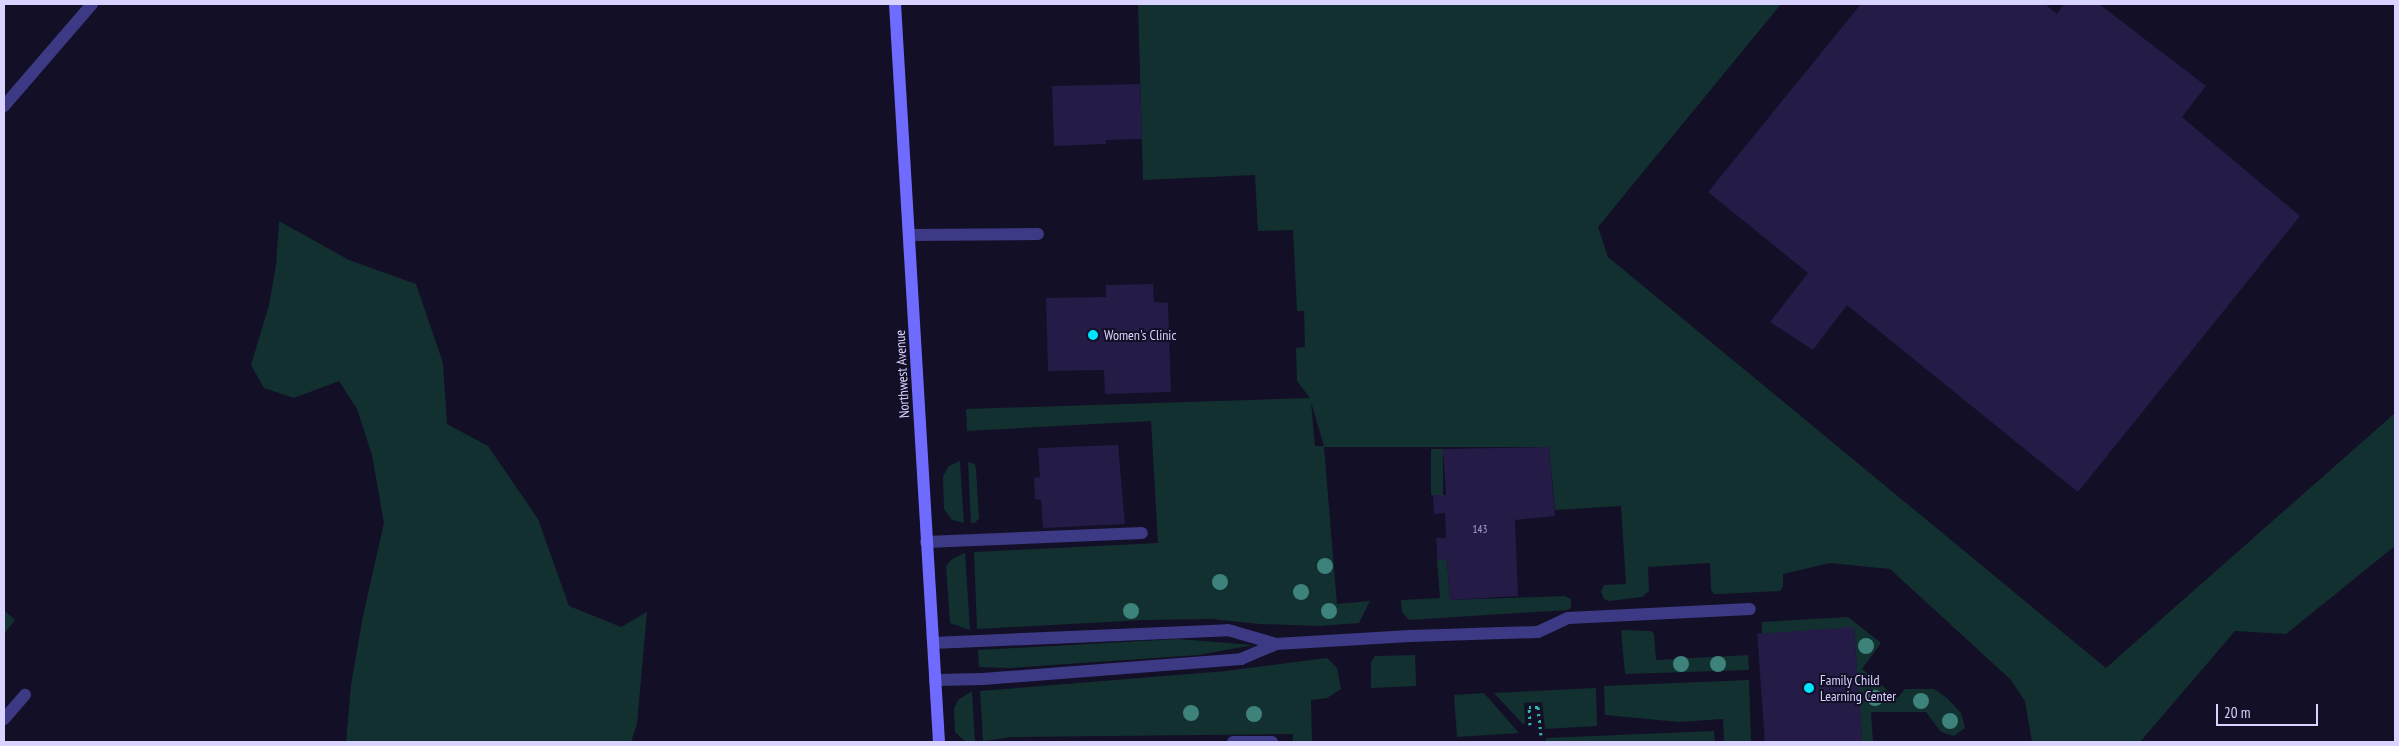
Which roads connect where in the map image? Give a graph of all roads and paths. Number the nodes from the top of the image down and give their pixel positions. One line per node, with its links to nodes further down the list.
1 (92, 4): 3 (street)
2 (895, 4): 5 (street, Northwest Avenue)
3 (4, 106)
4 (1038, 234): 5 (street)
5 (909, 235): 7 (street, Northwest Avenue)
6 (1142, 533): 7 (street)
7 (926, 542): 9 (street, Northwest Avenue)
8 (1750, 609): 10 (street)
9 (933, 643): 10 (street); 11 (street, Northwest Avenue)
10 (1276, 644): 11 (street)
11 (935, 680): 16 (street, Northwest Avenue)
12 (25, 695): 13 (street)
13 (4, 718)
14 (1530, 725): 15 (path)
15 (1541, 735)
16 (939, 742)
17 (1233, 742): 18 (street)
18 (1272, 742)

